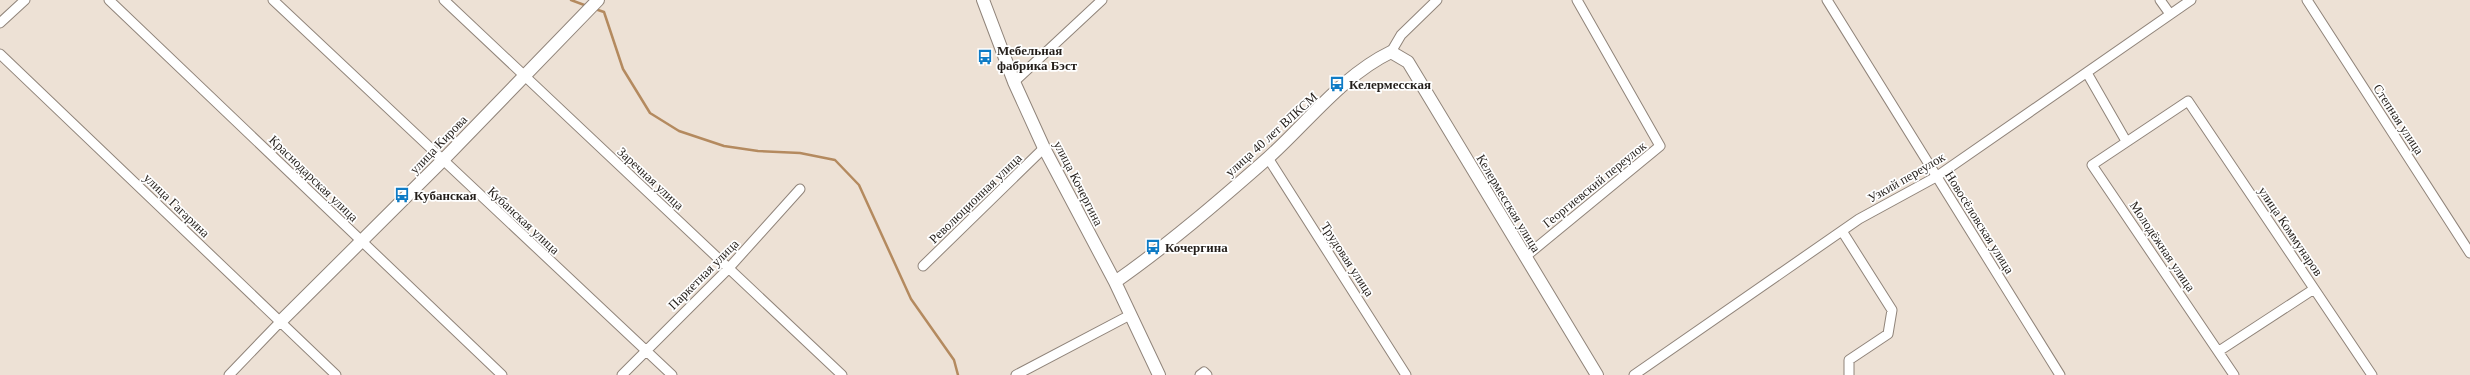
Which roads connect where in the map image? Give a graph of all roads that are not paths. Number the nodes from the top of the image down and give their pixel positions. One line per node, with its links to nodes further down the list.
1 (25, 0): 15 (street)
2 (109, 0): 29 (street, Краснодарская улица)
3 (273, 0): 25 (street, Кубанская улица)
4 (444, 0): 19 (street, Заречная улица)
5 (598, 0): 19 (street, улица Кирова)
6 (983, 0): 20 (street, улица Кочергина)
7 (1102, 0): 20 (street)
8 (1437, 0): 16 (street)
9 (1577, 0): 31 (street, Георгиевский переулок)
10 (1827, 0): 26 (street, Новосёловская улица)
11 (2160, 0): 14 (street)
12 (2191, 0): 14 (street, Узкий переулок)
13 (2307, 0): 30 (street, Степная улица)
14 (2170, 14): 18 (street, Узкий переулок)
15 (0, 23)
16 (1391, 52): 24 (street, улица 40 лет ВЛКСМ); 31 (street, Келермесская улица)
17 (0, 54): 37 (street, улица Гагарина)
18 (2087, 73): 22 (street); 26 (street, Узкий переулок)
19 (524, 76): 25 (street, улица Кирова); 33 (street, Заречная улица)
20 (1014, 82): 23 (street, улица Кочергина)
21 (2188, 101): 22 (street, Молодёжная улица); 35 (street, улица Коммунаров)
22 (2126, 141): 39 (street, Молодёжная улица)
23 (1044, 148): 32 (street, Революционная улица); 34 (street, улица Кочергина)
24 (1268, 158): 34 (street, улица 40 лет ВЛКСМ); 50 (street, Трудовая улица)
25 (442, 161): 29 (street, улица Кирова); 38 (street, Кубанская улица)
26 (1936, 177): 28 (street, Узкий переулок); 54 (street, Новосёловская улица)
27 (800, 188): 33 (street, Паркетная улица)
28 (1842, 231): 52 (street, Узкий переулок); 53 (street)
29 (361, 241): 37 (street, улица Кирова); 42 (street, Краснодарская улица)
30 (2470, 253)
31 (1525, 257): 51 (street, Келермесская улица)
32 (923, 266)
33 (728, 269): 38 (street, Паркетная улица); 45 (street, Заречная улица)
34 (1115, 282): 36 (street, улица Кочергина)
35 (2314, 289): 39 (street); 56 (street, улица Коммунаров)
36 (1130, 315): 46 (street); 47 (street, улица Кочергина)
37 (280, 322): 40 (street, улица Кирова); 41 (street, улица Гагарина)
38 (645, 350): 43 (street, Паркетная улица); 44 (street, Кубанская улица)
39 (2219, 351): 55 (street, Молодёжная улица)
40 (229, 375)
41 (336, 375)
42 (502, 375)
43 (622, 375)
44 (672, 375)
45 (842, 375)
46 (1016, 375)
47 (1159, 375)
48 (1200, 375): 49 (street)
49 (1207, 375)
50 (1406, 375)
51 (1597, 375)
52 (1634, 375)
53 (1849, 375)
54 (2060, 375)
55 (2234, 375)
56 (2372, 375)

